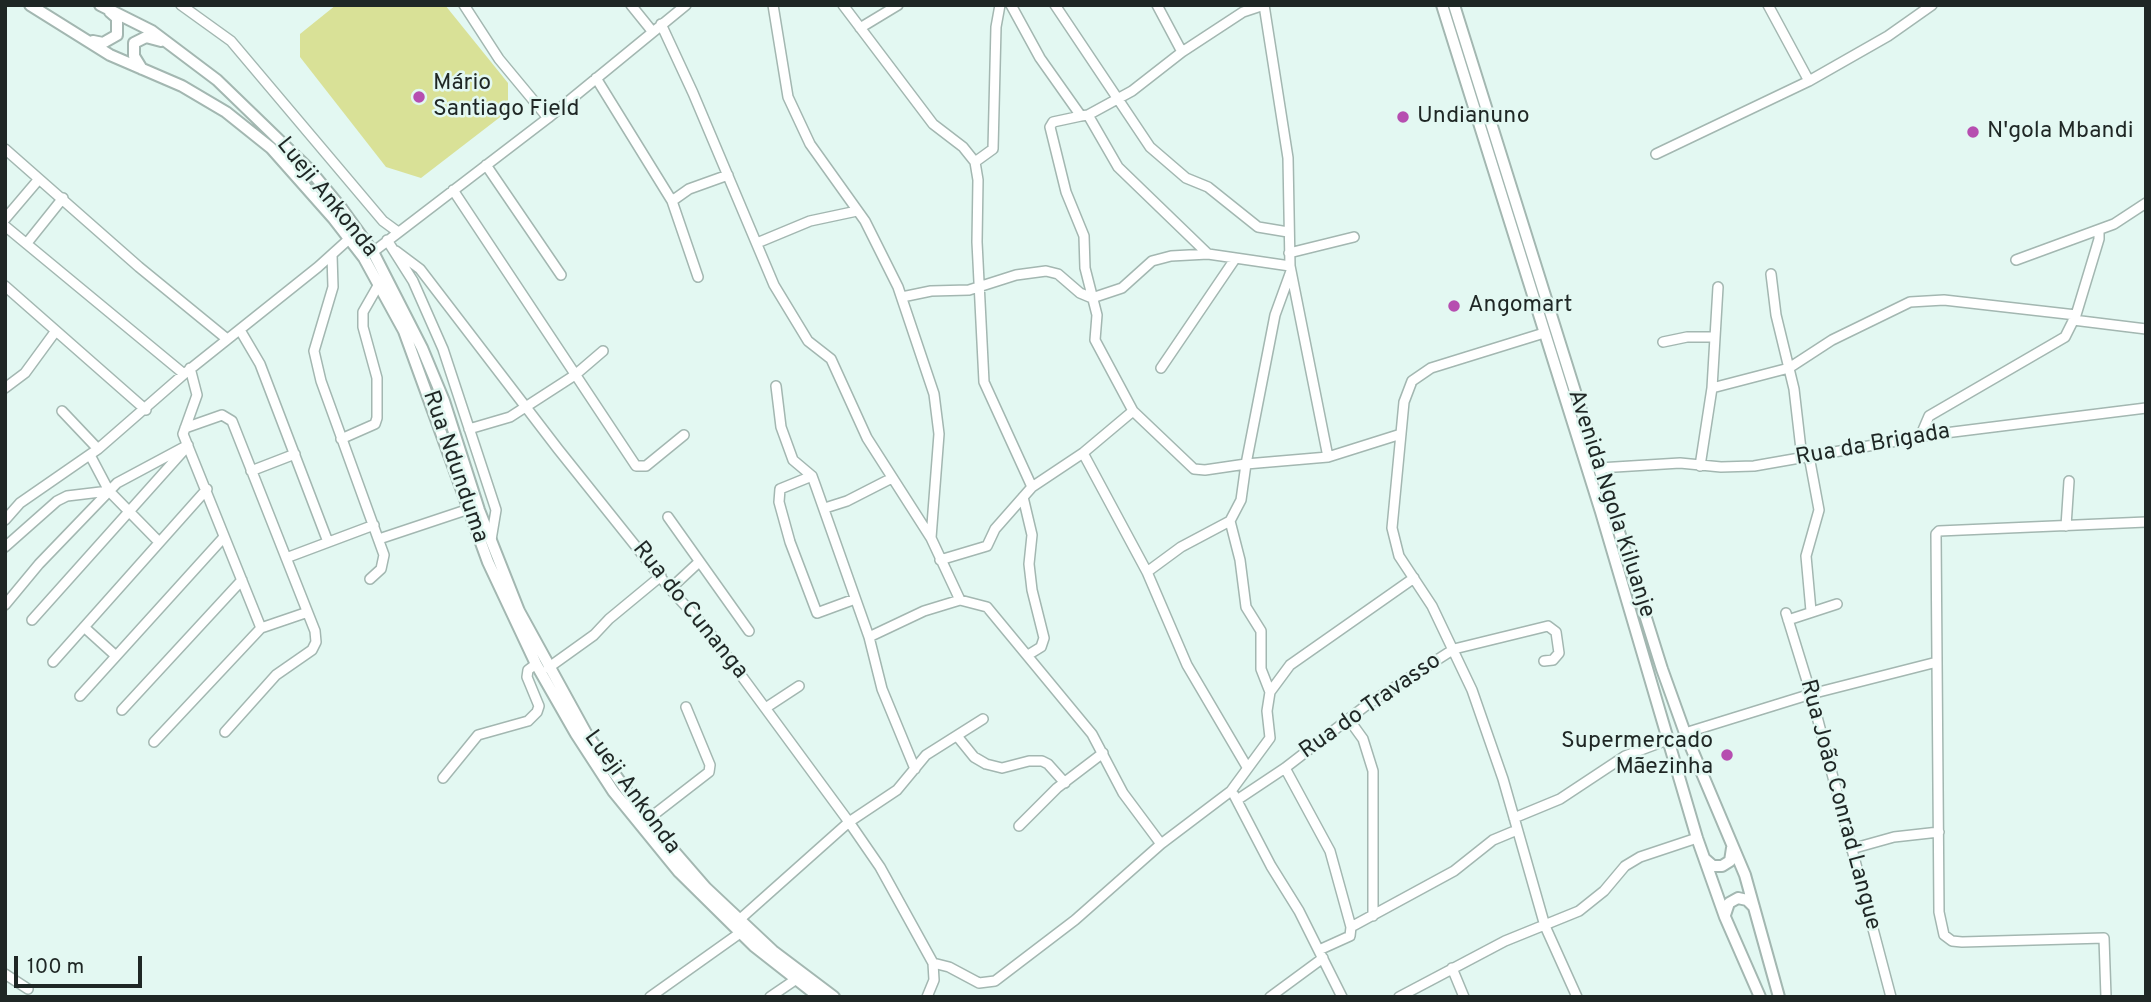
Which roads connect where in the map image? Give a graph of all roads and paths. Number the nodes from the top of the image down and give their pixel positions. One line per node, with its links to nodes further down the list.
1 (30, 5): 22 (main road, Rua Ndunduma)
2 (180, 5): 45 (street, Lueji Ankonda)
3 (464, 5): 30 (street)
4 (631, 5): 21 (street)
5 (686, 5): 19 (street)
6 (774, 5): 41 (street)
7 (843, 5): 20 (street)
8 (898, 5): 20 (street)
9 (1000, 5): 33 (street)
10 (1011, 5): 29 (street)
11 (1055, 5): 28 (street)
12 (1157, 5): 24 (street)
13 (1264, 5): 24 (street); 46 (street)
14 (1443, 5): 73 (main road, Avenida Ngola Kiluanje)
15 (1454, 5): 104 (main road, Avenida Ngola Kiluanje)
16 (1768, 5): 27 (street)
17 (1932, 5): 27 (street)
18 (103, 7): 22 (main road); 23 (main road, Lueji Ankonda)
19 (661, 24): 21 (street); 35 (street)
20 (860, 28): 33 (street)
21 (652, 31): 26 (street)
22 (87, 40): 25 (main road, Rua Ndunduma)
23 (168, 42): 25 (main road); 53 (main road, Lueji Ankonda)
24 (1182, 52): 28 (street)
25 (142, 68): 48 (main road, Rua Ndunduma)
26 (596, 78): 30 (street); 39 (street)
27 (1810, 81): 32 (street)
28 (1117, 102): 29 (street); 46 (street)
29 (1085, 116): 55 (street); 68 (street)
30 (548, 118): 34 (street)
31 (5, 149): 36 (street)
32 (1656, 154)
33 (975, 162): 65 (street)
34 (486, 165): 37 (street); 61 (street)
35 (728, 175): 39 (street); 51 (street)
36 (39, 179): 38 (street); 42 (street)
37 (453, 190): 45 (street); 81 (street)
38 (63, 198): 50 (street); 75 (street)
39 (672, 201): 62 (street)
40 (2146, 203): 44 (street)
41 (857, 211): 51 (street); 67 (street)
42 (5, 219)
43 (5, 226): 50 (street)
44 (2099, 230): 58 (street); 69 (street)
45 (398, 232): 49 (street)
46 (1288, 232): 54 (street)
47 (1354, 237): 54 (street)
48 (349, 239): 56 (street); 63 (main road, Rua Ndunduma)
49 (387, 240): 52 (street); 53 (street)
50 (26, 243): 80 (street)
51 (757, 243): 107 (street)
52 (396, 251): 85 (street, Rua do Cunanga); 91 (street, Lueji Ankonda)
53 (373, 252): 127 (main road, Lueji Ankonda)
54 (1289, 253): 59 (street)
55 (1208, 254): 57 (street); 68 (street)
56 (332, 255): 71 (street); 95 (street)
57 (1235, 260): 59 (street); 78 (street)
58 (2016, 260)
59 (1291, 269): 100 (street); 102 (street)
60 (1771, 274): 79 (street)
61 (561, 275)
62 (698, 277)
63 (379, 284): 95 (street); 114 (main road, Rua Ndunduma)
64 (5, 286): 72 (street)
65 (980, 287): 67 (street); 68 (street); 109 (street)
66 (1718, 287): 74 (street)
67 (902, 297): 123 (street)
68 (1092, 298): 89 (street)
69 (2074, 317): 70 (street); 79 (street); 94 (street)
70 (2146, 329)
71 (240, 330): 75 (street); 99 (street)
72 (55, 332): 83 (street); 87 (street)
73 (1544, 333): 92 (street); 169 (main road, Avenida Ngola Kiluanje)
74 (1715, 337): 76 (street); 84 (street)
75 (227, 339): 80 (street)
76 (1663, 342)
77 (603, 351): 81 (street)
78 (1161, 368)
79 (1789, 368): 84 (street); 101 (street)
80 (187, 371): 87 (street); 90 (street)
81 (575, 374): 85 (street); 93 (street)
82 (776, 386): 106 (street)
83 (5, 388)
84 (1712, 388): 103 (street)
85 (527, 406): 91 (street); 133 (street, Rua do Cunanga)
86 (2146, 408): 94 (street, Rua da Brigada)
87 (146, 410): 97 (street)
88 (62, 411): 97 (street)
89 (1133, 411): 98 (street); 102 (street)
90 (185, 428): 96 (street); 105 (street)
91 (469, 429): 127 (street, Lueji Ankonda)
92 (1401, 434): 100 (street); 134 (street)
93 (684, 435)
94 (1920, 437): 101 (street, Rua da Brigada)
95 (341, 439): 120 (street)
96 (188, 444): 110 (street); 111 (street); 115 (street)
97 (94, 452): 111 (street); 117 (street)
98 (1083, 453): 109 (street); 132 (street)
99 (295, 454): 105 (street); 126 (street)
100 (1328, 457): 102 (street)
101 (1805, 457): 103 (street, Rua da Brigada); 142 (street)
102 (1247, 464): 118 (street)
103 (1700, 466): 104 (street, Rua da Brigada)
104 (1599, 468): 167 (main road, Avenida Ngola Kiluanje)
105 (251, 471): 129 (street)
106 (811, 476): 113 (street); 138 (street)
107 (892, 478): 113 (street); 123 (street)
108 (2069, 481): 121 (street)
109 (1032, 487): 112 (street)
110 (207, 489): 122 (street); 125 (street)
111 (108, 491): 115 (street); 128 (street); 141 (street)
112 (1023, 497): 130 (street); 150 (street)
113 (825, 508): 138 (street)
114 (467, 510): 124 (street); 155 (main road, Rua Ndunduma)
115 (129, 512): 125 (street); 144 (street)
116 (668, 517): 131 (street)
117 (5, 520)
118 (1230, 521): 132 (street); 158 (street)
119 (2146, 522): 121 (street)
120 (374, 526): 124 (street); 126 (street)
121 (2066, 526): 154 (street)
122 (225, 537): 136 (street); 151 (street)
123 (931, 538): 130 (street)
124 (379, 539): 135 (street)
125 (159, 542): 145 (street)
126 (328, 542): 129 (street)
127 (491, 542): 156 (main road, Lueji Ankonda)
128 (5, 547)
129 (286, 558): 143 (street)
130 (940, 560): 139 (street)
131 (699, 562): 137 (street); 147 (street)
132 (1147, 572): 172 (street)
133 (661, 576): 137 (street, Rua do Cunanga); 156 (street)
134 (1414, 578): 149 (street); 158 (street)
135 (370, 579)
136 (242, 580): 146 (street); 163 (street)
137 (670, 589): 162 (street, Rua do Cunanga)
138 (855, 599): 148 (street)
139 (960, 600): 148 (street); 150 (street)
140 (1837, 604): 142 (street)
141 (5, 605)
142 (1811, 611): 159 (street, Rua João Conrad Langue)
143 (305, 613): 146 (street); 166 (street)
144 (32, 620)
145 (84, 627): 151 (street); 153 (street)
146 (261, 628): 170 (street)
147 (749, 631)
148 (869, 637): 174 (street)
149 (1454, 649): 152 (street, Rua do Travasso); 165 (street, Rua do Travasso); 178 (street)
150 (1028, 655): 171 (street)
151 (116, 656): 160 (street)
152 (1544, 661)
153 (53, 662)
154 (1937, 662): 159 (street); 183 (street)
155 (536, 664): 175 (street); 195 (main road, Rua Ndunduma)
156 (548, 668): 179 (main road, Lueji Ankonda)
157 (799, 686): 162 (street)
158 (1270, 692): 172 (street)
159 (1811, 694): 167 (street); 187 (street, Rua João Conrad Langue)
160 (80, 696)
161 (686, 707): 179 (street)
162 (767, 707): 180 (street, Rua do Cunanga)
163 (122, 710)
164 (984, 719): 168 (street)
165 (1350, 721): 173 (street, Rua do Travasso); 190 (street)
166 (225, 732)
167 (1685, 733): 186 (main road, Avenida Ngola Kiluanje)
168 (957, 736): 174 (street); 176 (street)
169 (1670, 739): 178 (street); 184 (main road, Avenida Ngola Kiluanje)
170 (154, 742)
171 (1103, 753): 176 (street); 185 (street)
172 (1247, 767): 177 (street)
173 (1285, 768): 177 (street, Rua do Travasso); 194 (street)
174 (915, 769): 180 (street)
175 (443, 778)
176 (1065, 783): 181 (street)
177 (1234, 795): 185 (street, Rua do Travasso); 196 (street)
178 (1514, 818): 182 (street)
179 (647, 820): 192 (main road, Lueji Ankonda)
180 (849, 822): 192 (street); 197 (street, Rua do Cunanga)
181 (1019, 826)
182 (1517, 831): 190 (street); 193 (street)
183 (1939, 832): 187 (street); 215 (street)
184 (1697, 838): 188 (main road, Avenida Ngola Kiluanje); 193 (street)
185 (1161, 844): 197 (street, Rua do Travasso)
186 (1732, 847): 188 (main road); 189 (main road, Avenida Ngola Kiluanje)
187 (1851, 849): 214 (street, Rua João Conrad Langue)
188 (1705, 859): 191 (main road, Avenida Ngola Kiluanje)
189 (1754, 907): 191 (main road); 213 (main road, Avenida Ngola Kiluanje)
190 (1373, 916): 194 (street)
191 (1725, 916): 212 (main road, Avenida Ngola Kiluanje)
192 (739, 920): 205 (main road, Lueji Ankonda)
193 (1545, 926): 198 (street); 211 (street)
194 (1351, 927): 196 (street)
195 (740, 933): 200 (main road, Rua Ndunduma); 202 (street)
196 (1321, 954): 207 (street); 208 (street)
197 (933, 963): 206 (street)
198 (1452, 968): 209 (street); 210 (street)
199 (5, 974): 201 (street)
200 (795, 980): 203 (street); 204 (main road, Rua Ndunduma)
201 (28, 989)
202 (650, 997)
203 (770, 997)
204 (819, 997)
205 (834, 997)
206 (927, 997)
207 (1270, 997)
208 (1342, 997)
209 (1399, 997)
210 (1464, 997)
211 (1577, 997)
212 (1760, 997)
213 (1779, 997)
214 (1891, 997)
215 (2106, 997)

